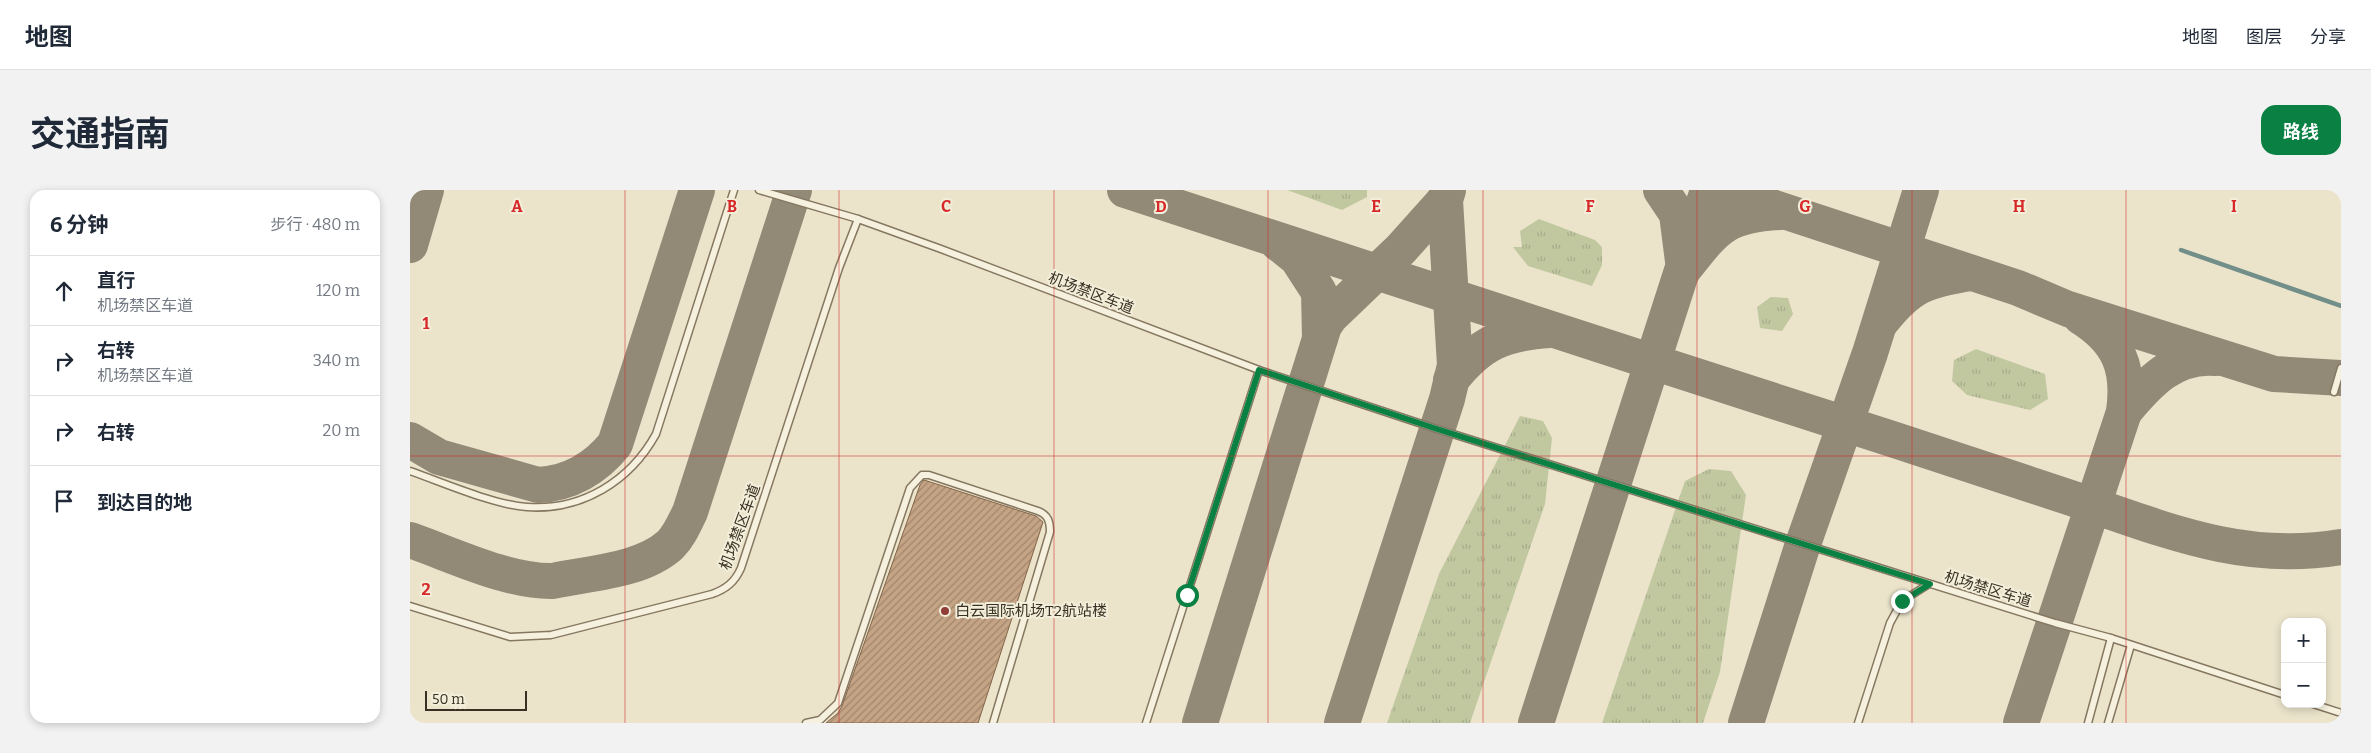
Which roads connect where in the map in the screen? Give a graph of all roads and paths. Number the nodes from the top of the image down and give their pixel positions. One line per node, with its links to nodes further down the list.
1 (734, 190): 7 (lane)
2 (759, 190): 3 (lane, 机场禁区车道)
3 (858, 219): 5 (lane, 机场禁区车道); 9 (lane, 机场禁区车道)
4 (2341, 368): 6 (lane)
5 (1259, 370): 8 (lane, 机场禁区车道); 17 (lane)
6 (2334, 392)
7 (410, 471)
8 (1930, 584): 10 (lane, 机场禁区车道); 18 (lane)
9 (410, 606)
10 (2111, 638): 11 (lane, 机场禁区车道); 19 (lane)
11 (2131, 645): 12 (lane, 机场禁区车道); 20 (lane)
12 (2281, 694)
13 (2324, 708): 14 (lane)
14 (2341, 714)
15 (806, 723): 16 (lane)
16 (993, 723)
17 (1146, 723)
18 (1858, 723)
19 (2088, 723)
20 (2108, 723)

